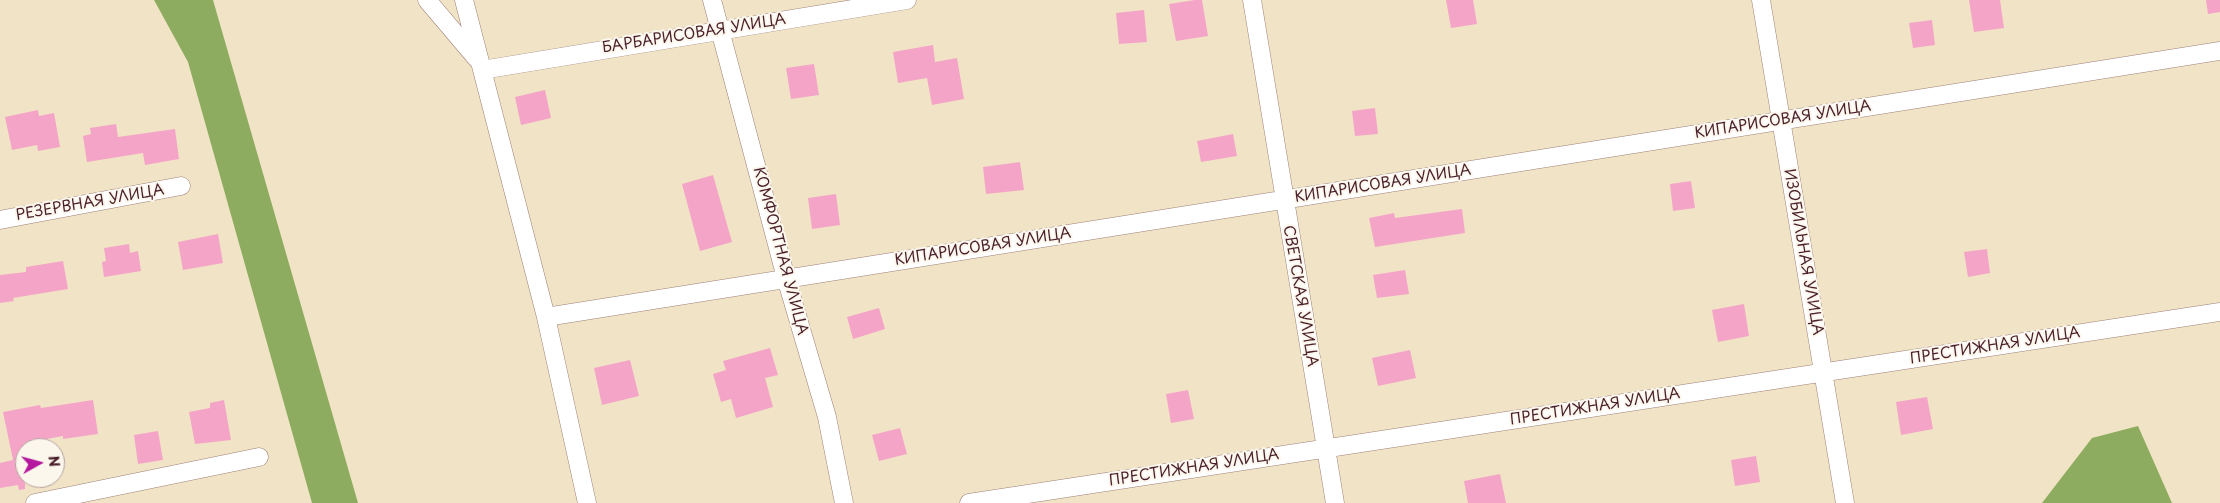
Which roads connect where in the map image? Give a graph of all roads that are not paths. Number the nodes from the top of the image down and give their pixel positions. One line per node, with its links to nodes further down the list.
1 (427, 0): 9 (street)
2 (464, 0): 9 (street)
3 (712, 0): 7 (street, КОМФОРТНАЯ УЛИЦА)
4 (907, 0): 7 (street, БАРБАРИСОВАЯ УЛИЦА)
5 (1252, 0): 12 (street, СВЕТСКАЯ УЛИЦА)
6 (1761, 0): 10 (street, ИЗОБИЛЬНАЯ УЛИЦА)
7 (720, 29): 9 (street, БАРБАРИСОВАЯ УЛИЦА); 14 (street, КОМФОРТНАЯ УЛИЦА)
8 (2220, 51): 10 (street, КИПАРИСОВАЯ УЛИЦА)
9 (481, 66): 16 (street)
10 (1781, 120): 12 (street, КИПАРИСОВАЯ УЛИЦА); 17 (street, ИЗОБИЛЬНАЯ УЛИЦА)
11 (180, 186): 13 (street, РЕЗЕРВНАЯ УЛИЦА)
12 (1283, 200): 14 (street, КИПАРИСОВАЯ УЛИЦА); 18 (street, СВЕТСКАЯ УЛИЦА)
13 (0, 220)
14 (786, 278): 16 (street, КИПАРИСОВАЯ УЛИЦА); 22 (street, КОМФОРТНАЯ УЛИЦА)
15 (2220, 312): 17 (street, ПРЕСТИЖНАЯ УЛИЦА)
16 (546, 316): 21 (street)
17 (1823, 372): 18 (street, ПРЕСТИЖНАЯ УЛИЦА); 25 (street, ИЗОБИЛЬНАЯ УЛИЦА)
18 (1325, 448): 23 (street, ПРЕСТИЖНАЯ УЛИЦА); 24 (street, СВЕТСКАЯ УЛИЦА)
19 (258, 457): 20 (street)
20 (35, 503)
21 (587, 503)
22 (844, 503)
23 (970, 503)
24 (1334, 503)
25 (1845, 503)

